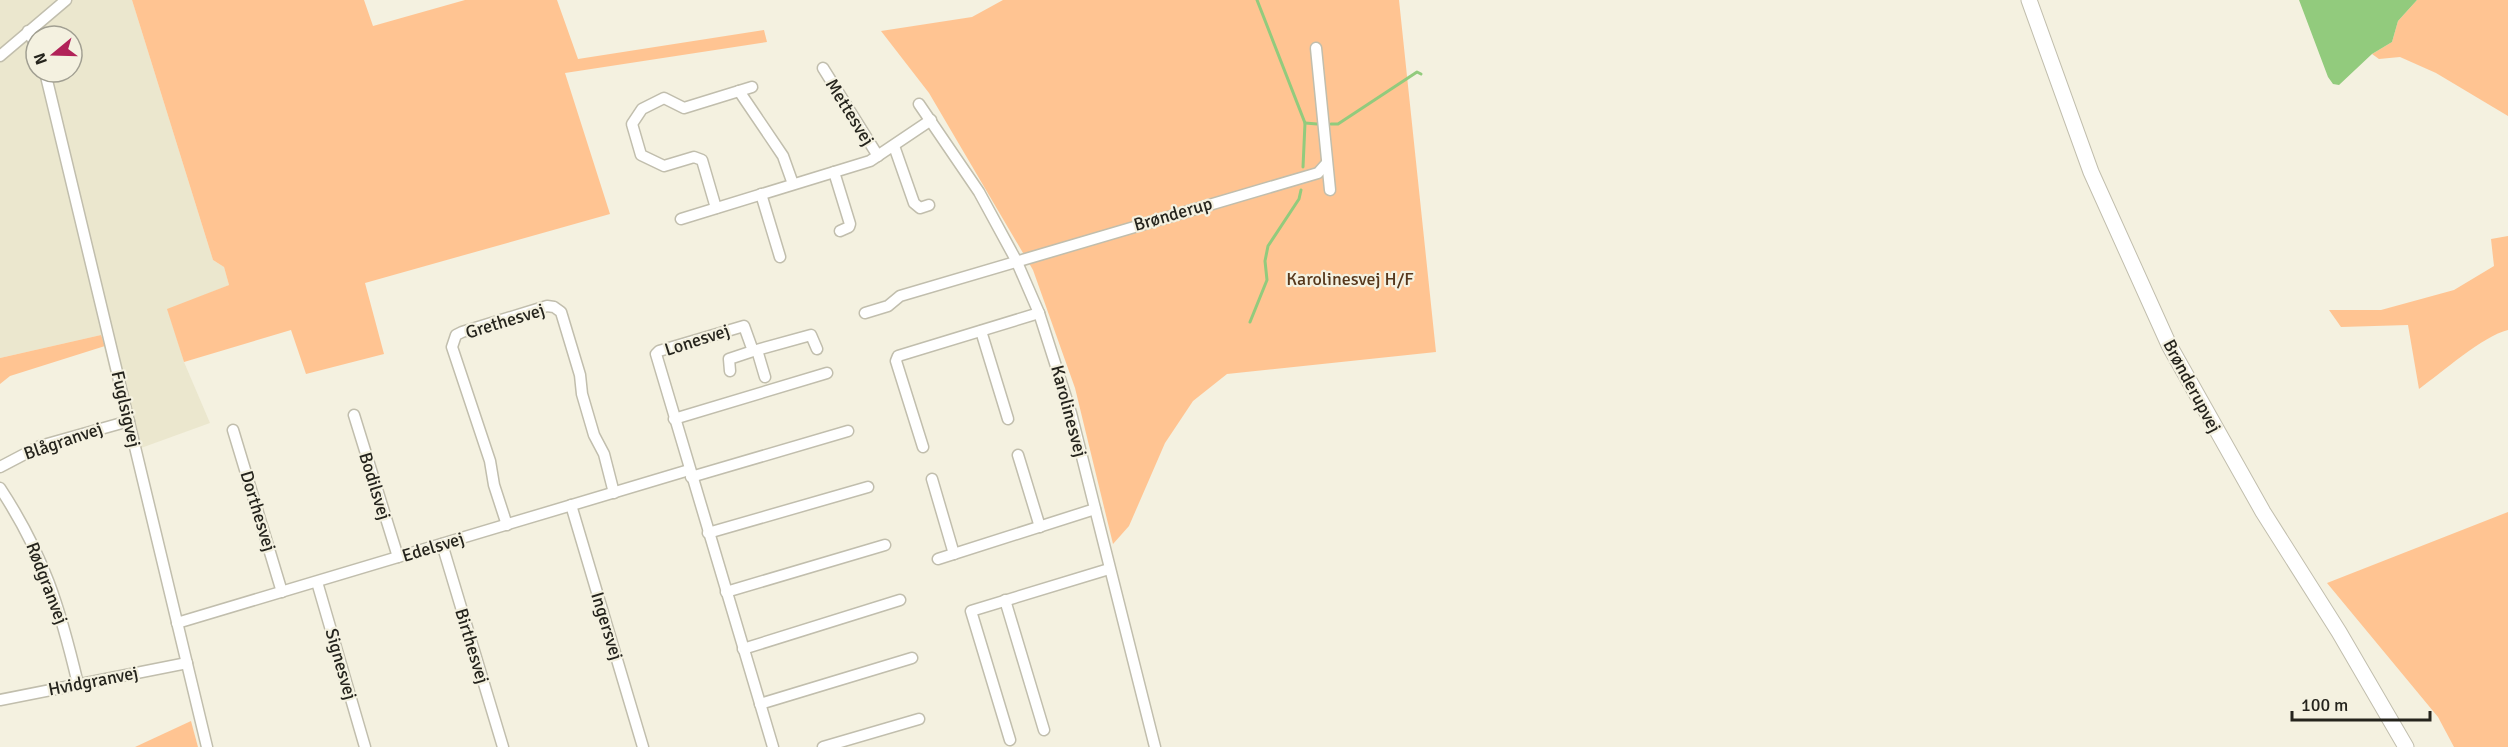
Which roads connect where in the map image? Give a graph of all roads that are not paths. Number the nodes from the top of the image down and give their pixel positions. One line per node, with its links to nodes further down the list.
1 (66, 0): 3 (street)
2 (2029, 0): 81 (street, Brønderupvej)
3 (37, 24)
4 (24, 35): 6 (street)
5 (1316, 48): 15 (street)
6 (0, 56)
7 (823, 68): 14 (street, Mettesvej)
8 (48, 84): 37 (street, Fuglsigvej)
9 (752, 87): 10 (street)
10 (738, 91): 17 (street); 21 (street)
11 (919, 104): 12 (street, Karolinesvej)
12 (931, 120): 13 (street, Mettesvej); 25 (street, Karolinesvej)
13 (894, 146): 14 (street, Mettesvej); 20 (street, Mettesvej)
14 (878, 156): 16 (street, Mettesvej)
15 (1326, 164): 18 (street); 25 (street, Brønderup)
16 (834, 172): 17 (street, Mettesvej); 23 (street)
17 (793, 184): 19 (street, Mettesvej)
18 (1330, 190)
19 (761, 194): 21 (street, Mettesvej); 24 (street)
20 (929, 205)
21 (716, 208): 22 (street, Mettesvej)
22 (681, 219)
23 (840, 231)
24 (780, 256)
25 (1016, 260): 26 (street); 27 (street, Karolinesvej)
26 (865, 313)
27 (1040, 313): 28 (street); 49 (street, Karolinesvej)
28 (981, 331): 36 (street); 40 (street)
29 (817, 349): 30 (street, Lonesvej)
30 (755, 351): 31 (street, Lonesvej); 33 (street, Lonesvej); 35 (street, Lonesvej)
31 (730, 371)
32 (827, 373): 35 (street)
33 (765, 377)
34 (354, 415): 56 (street, Bodilsvej)
35 (674, 419): 43 (street, Lonesvej)
36 (1008, 419)
37 (129, 421): 42 (street, Blågranvej); 64 (street, Fuglsigvej)
38 (233, 430): 60 (street, Dorthesvej)
39 (848, 431): 43 (street)
40 (923, 447)
41 (1018, 455): 51 (street)
42 (0, 467)
43 (690, 473): 47 (street, Edelsvej); 52 (street, Lonesvej)
44 (932, 479): 55 (street)
45 (868, 487): 52 (street)
46 (0, 488): 68 (street, Rødgranvej)
47 (614, 493): 48 (street, Edelsvej); 50 (street, Grethesvej)
48 (571, 505): 50 (street, Edelsvej); 77 (street, Ingersvej)
49 (1095, 509): 51 (street); 58 (street, Karolinesvej)
50 (507, 525): 53 (street, Edelsvej)
51 (1040, 527): 55 (street)
52 (708, 534): 61 (street, Lonesvej)
53 (442, 544): 56 (street, Edelsvej); 76 (street, Birthesvej)
54 (885, 545): 61 (street)
55 (954, 554): 57 (street)
56 (398, 557): 59 (street, Edelsvej)
57 (938, 559)
58 (1109, 569): 63 (street); 80 (street, Karolinesvej)
59 (317, 582): 60 (street, Edelsvej); 75 (street, Signesvej)
60 (282, 592): 64 (street, Edelsvej)
61 (726, 592): 65 (street, Lonesvej)
62 (900, 600): 65 (street)
63 (1005, 600): 72 (street); 73 (street)
64 (177, 623): 67 (street, Fuglsigvej)
65 (743, 649): 70 (street, Lonesvej)
66 (912, 658): 70 (street)
67 (187, 663): 68 (street, Hvidgranvej); 74 (street, Fuglsigvej)
68 (78, 684): 69 (street, Hvidgranvej)
69 (0, 700)
70 (760, 704): 78 (street, Lonesvej)
71 (919, 719): 79 (street)
72 (1044, 730)
73 (1010, 740)
74 (207, 747)
75 (364, 747)
76 (503, 747)
77 (643, 747)
78 (772, 747)
79 (823, 747)
80 (1155, 747)
81 (2406, 747)

